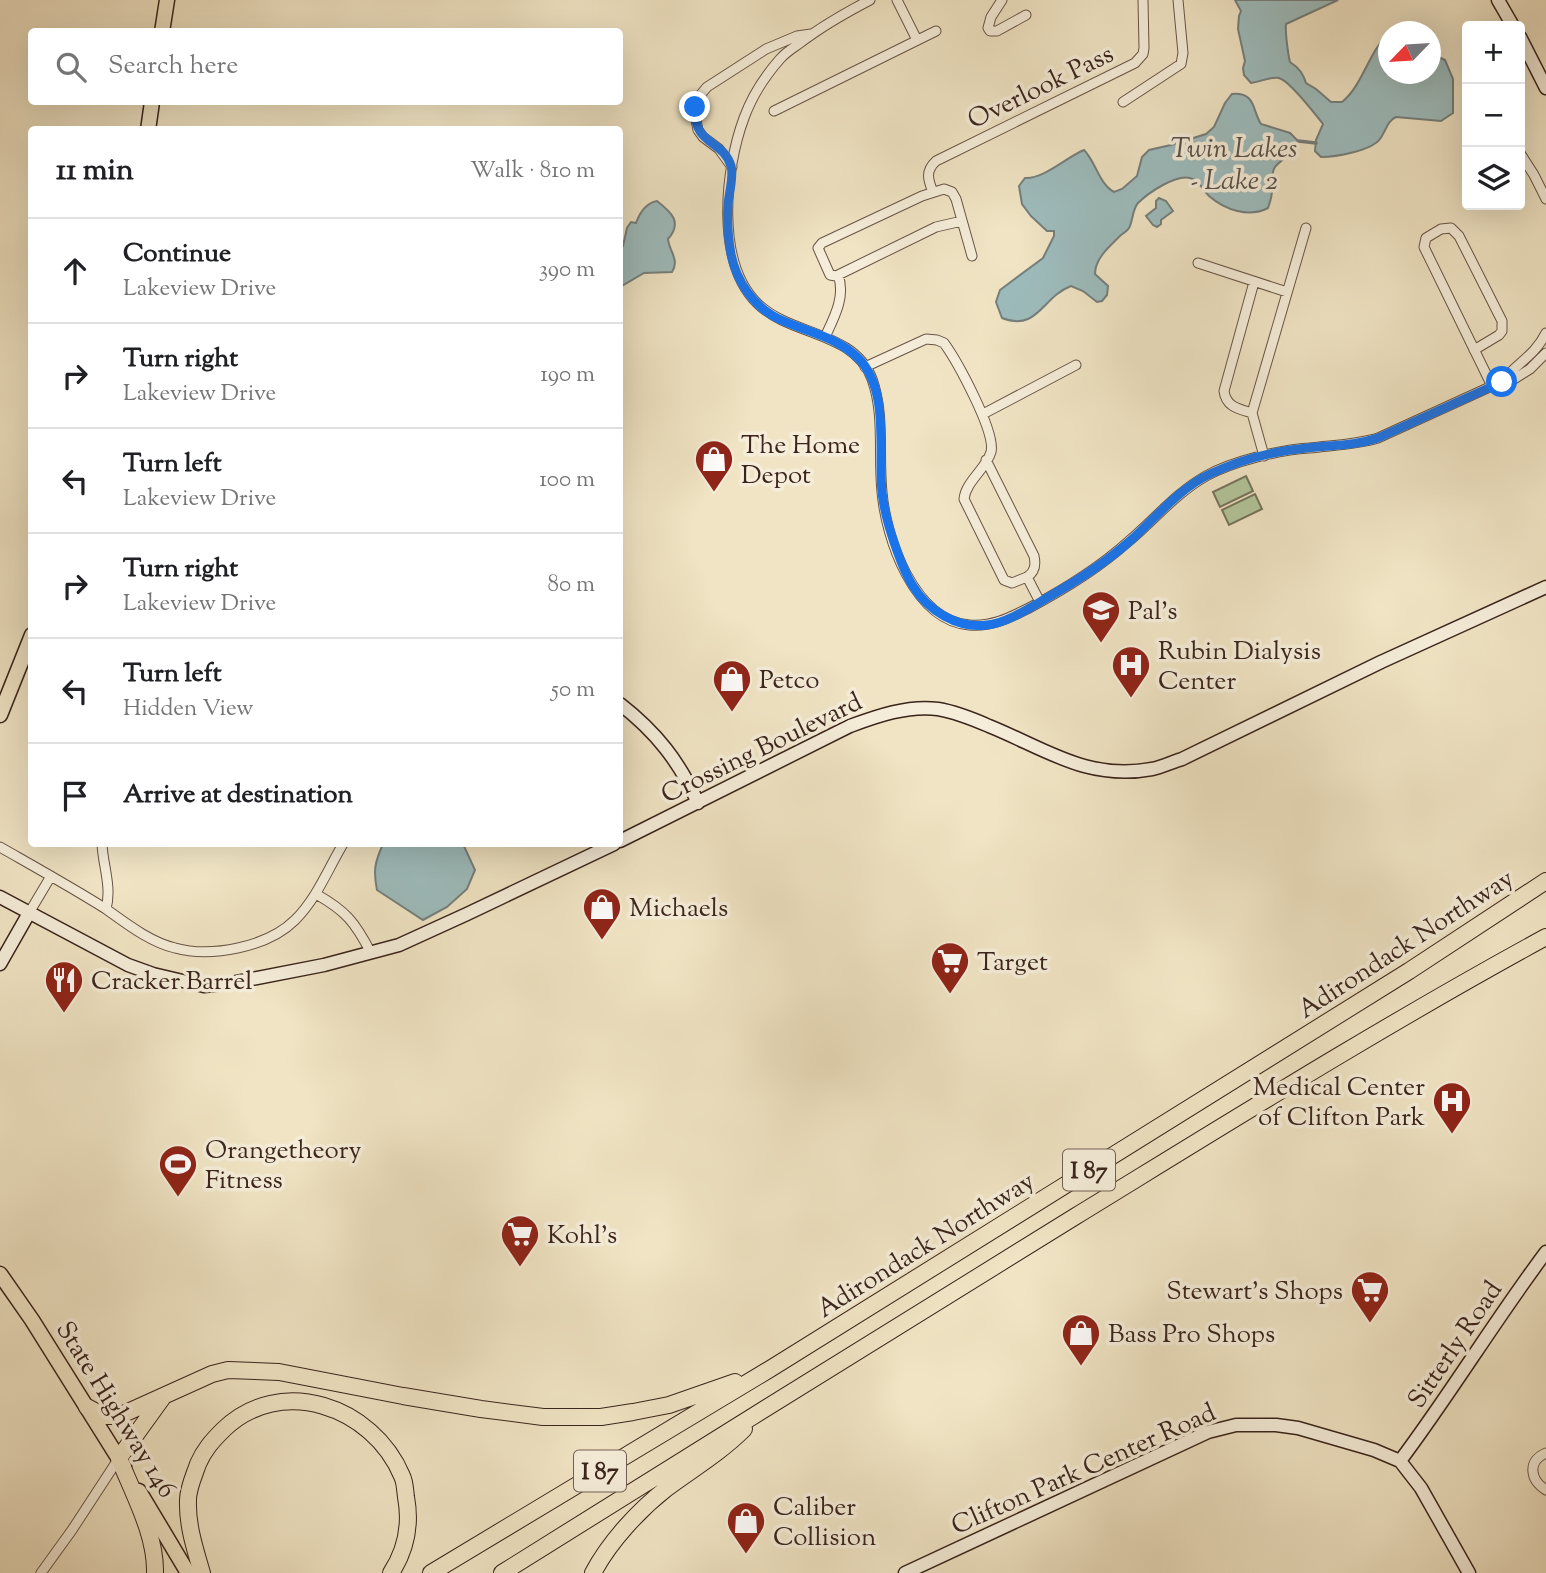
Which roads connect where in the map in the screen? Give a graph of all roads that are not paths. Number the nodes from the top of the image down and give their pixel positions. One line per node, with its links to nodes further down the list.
1 (167, 0): 10 (main road)
2 (870, 0): 12 (street)
3 (897, 0): 13 (street)
4 (1002, 0): 8 (street)
5 (1143, 0): 22 (street, Overlook Pass)
6 (1178, 0): 16 (street, Overlook Pass)
7 (1498, 0): 9 (street)
8 (1026, 15)
9 (1510, 21)
10 (163, 28)
11 (936, 31): 13 (street)
12 (812, 34): 21 (street); 21 (street)
13 (917, 40): 18 (street)
14 (1525, 56): 15 (street)
15 (1546, 88)
16 (1123, 102)
17 (152, 105): 19 (main road)
18 (774, 111)
19 (149, 126)
20 (1525, 161): 23 (street)
21 (732, 167): 32 (street)
22 (933, 192): 24 (street); 28 (street)
23 (1546, 199)
24 (962, 221): 26 (street); 28 (street)
25 (1306, 228): 30 (street)
26 (972, 256)
27 (1198, 263): 29 (street)
28 (838, 275): 32 (street)
29 (1254, 282): 30 (street); 38 (street)
30 (1287, 292): 38 (street)
31 (1546, 333): 37 (street)
32 (825, 337): 36 (street)
33 (1475, 350): 33 (street); 37 (street)
34 (1546, 353): 37 (street)
35 (1076, 365): 39 (street)
36 (865, 367): 39 (street); 44 (street)
37 (1497, 384): 40 (street)
38 (1252, 413): 40 (street)
39 (982, 414): 41 (street)
40 (1264, 456): 44 (street)
41 (986, 460): 42 (street); 42 (street)
42 (1027, 577): 44 (street)
43 (1546, 587): 48 (street, Crossing Boulevard)
44 (1040, 602)
45 (28, 645): 47 (main road)
46 (623, 706): 48 (street)
47 (0, 715)
48 (698, 803): 49 (street, Crossing Boulevard)
49 (623, 840)
50 (0, 847): 54 (street)
51 (102, 847): 58 (street)
52 (341, 847): 56 (street)
53 (608, 847): 61 (street)
54 (51, 876): 58 (street); 59 (street)
55 (1546, 881): 65 (highway, Adirondack Northway / I 87)
56 (316, 894): 58 (street); 61 (street)
57 (0, 897): 59 (street)
58 (106, 909)
59 (29, 913): 61 (street); 62 (street)
60 (1546, 937): 68 (highway, Adirondack Northway / I 87)
61 (371, 953)
62 (0, 964)
63 (1546, 1252): 71 (street, Sitterly Road)
64 (0, 1274): 67 (main road, State Highway 146)
65 (770, 1369): 66 (highway); 78 (highway, Adirondack Northway / I 87)
66 (164, 1396): 67 (highway); 70 (highway)
67 (87, 1407): 70 (main road, State Highway 146)
68 (765, 1408): 79 (highway, Adirondack Northway / I 87); 80 (highway)
69 (1546, 1452): 72 (street)
70 (119, 1458): 73 (street); 74 (highway); 75 (main road, State Highway 146)
71 (1400, 1461): 81 (street, Clifton Park Center Road); 82 (street)
72 (1546, 1490)
73 (41, 1573)
74 (155, 1573)
75 (188, 1573)
76 (202, 1573): 77 (highway)
77 (391, 1573)
78 (431, 1573)
79 (502, 1573)
80 (593, 1573)
81 (905, 1573)
82 (1469, 1573)

